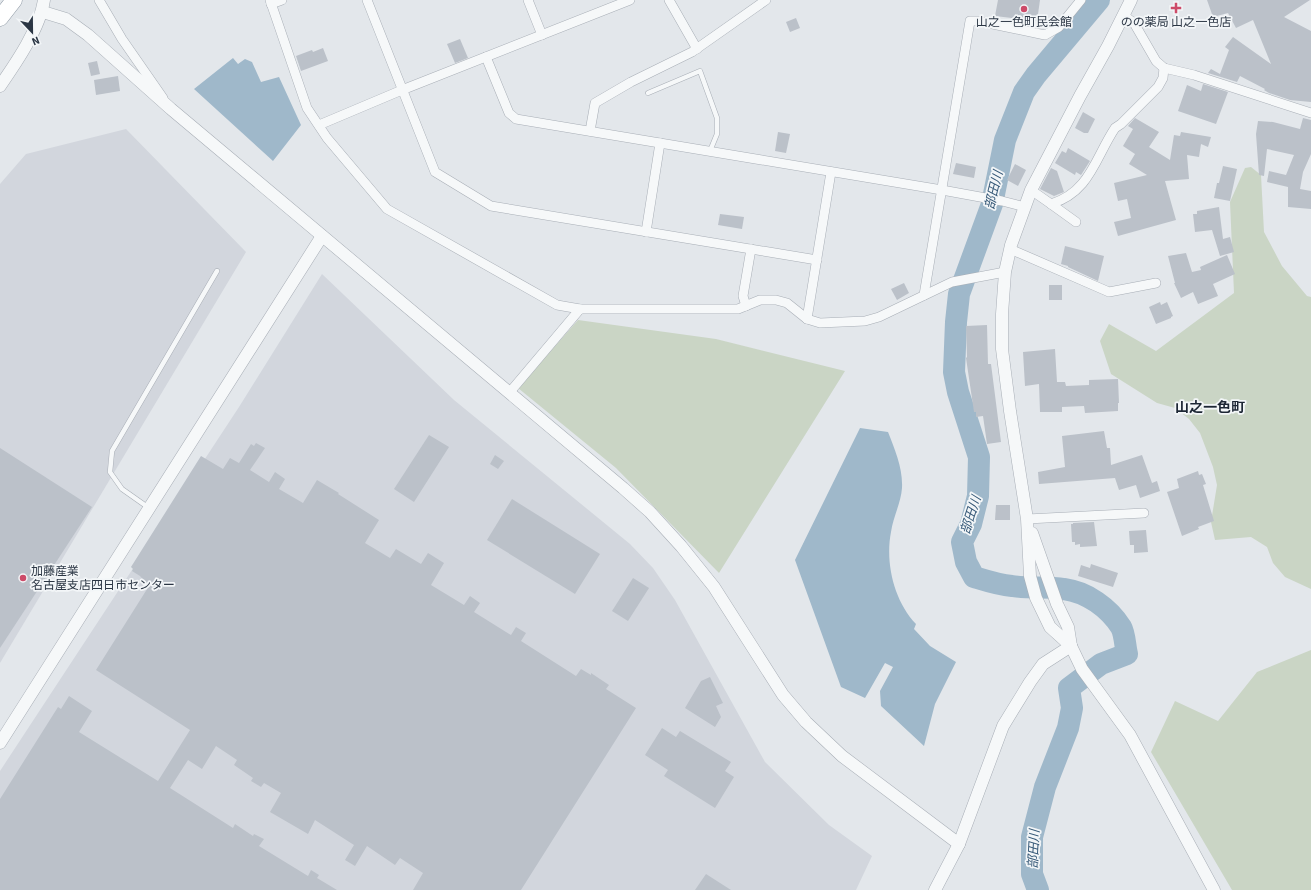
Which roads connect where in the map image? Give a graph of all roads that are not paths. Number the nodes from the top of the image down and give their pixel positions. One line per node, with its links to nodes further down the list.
1 (14, 0): 14 (highway)
2 (99, 0): 22 (street)
3 (282, 0): 11 (street)
4 (367, 0): 20 (street)
5 (528, 0): 15 (street)
6 (630, 0): 15 (street)
7 (669, 0): 16 (street)
8 (766, 0): 16 (street)
9 (1081, 0): 29 (street)
10 (1131, 0): 13 (street)
11 (271, 2): 24 (street)
12 (44, 6): 19 (street); 22 (street)
13 (1123, 15): 18 (street); 30 (street)
14 (0, 18)
15 (542, 35): 17 (street)
16 (697, 49): 25 (street)
17 (486, 57): 20 (street); 25 (street)
18 (1164, 68): 23 (street); 31 (street)
19 (0, 86)
20 (402, 90): 24 (street); 34 (street)
21 (648, 93): 27 (lane)
22 (171, 109): 35 (street)
23 (1311, 113)
24 (319, 125): 44 (street)
25 (590, 131): 26 (street)
26 (660, 143): 27 (street); 34 (street)
27 (710, 151): 28 (street)
28 (831, 172): 29 (street); 38 (street)
29 (942, 190): 32 (street); 42 (street)
30 (1031, 190): 31 (street); 32 (street)
31 (1051, 204): 33 (street)
32 (1024, 207): 37 (street)
33 (1076, 222)
34 (646, 232): 36 (street)
35 (322, 236): 46 (street); 47 (street)
36 (751, 249): 38 (street); 43 (street)
37 (1010, 249): 40 (street); 41 (street)
38 (817, 260): 45 (street)
39 (217, 271): 47 (lane)
40 (1005, 272): 42 (street); 49 (street)
41 (1156, 283)
42 (924, 295): 45 (street)
43 (746, 306): 44 (street); 45 (street)
44 (580, 308): 46 (street)
45 (807, 320)
46 (509, 392): 52 (street)
47 (149, 508): 51 (street)
48 (1144, 513): 49 (street)
49 (1028, 519): 50 (street); 50 (street)
50 (1071, 646): 52 (street); 54 (street)
51 (0, 743)
52 (959, 844): 53 (street)
53 (935, 890)
54 (1214, 890)

